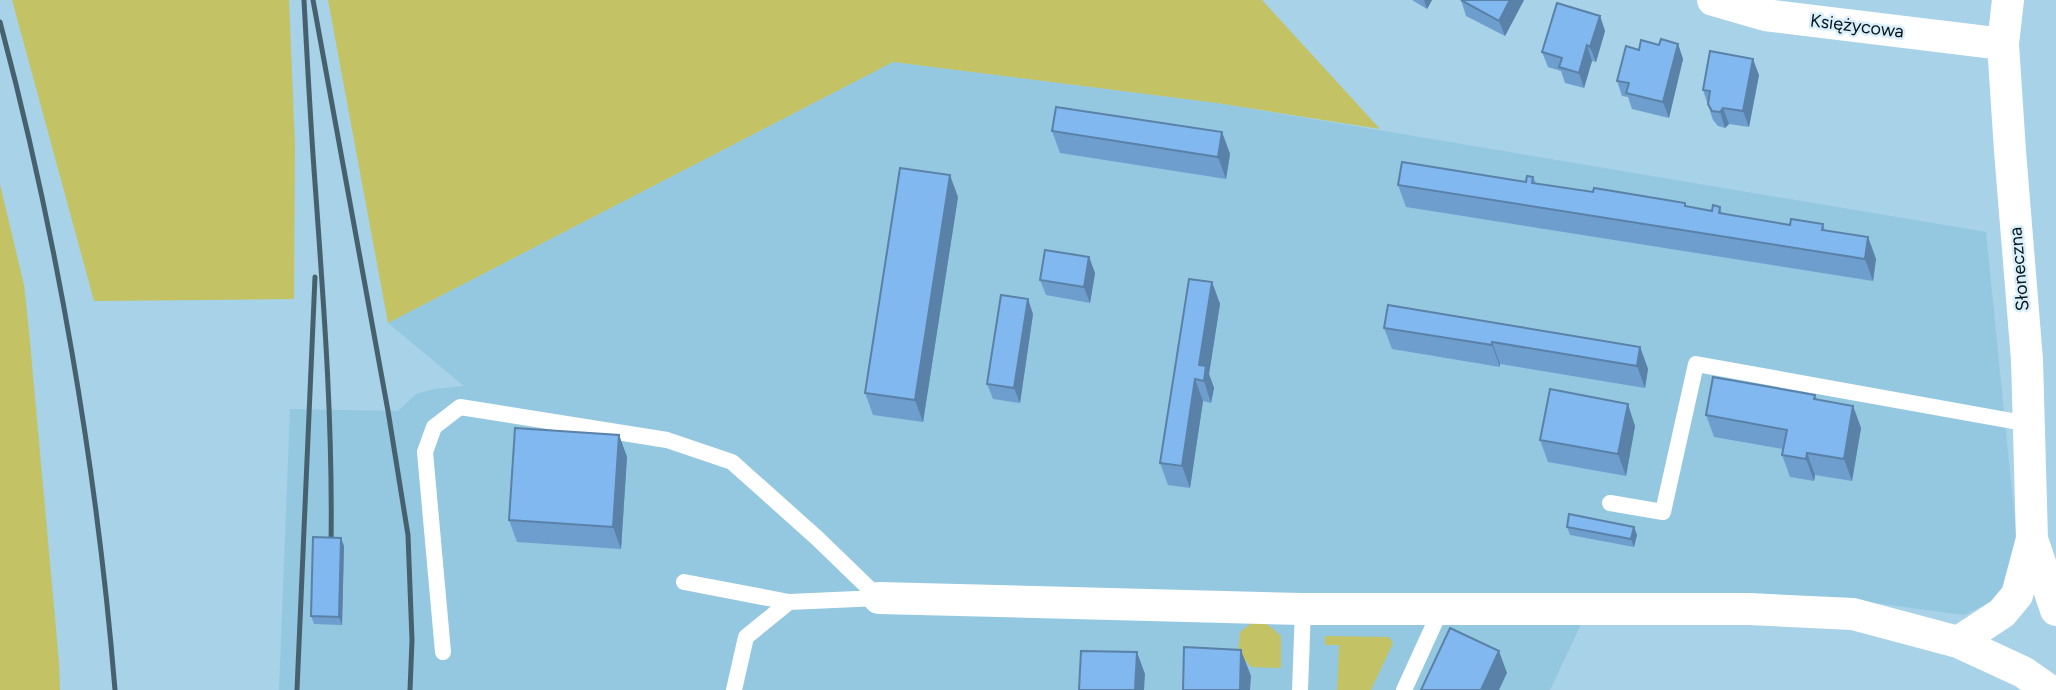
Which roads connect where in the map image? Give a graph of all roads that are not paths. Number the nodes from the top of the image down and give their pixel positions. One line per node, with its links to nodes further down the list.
1 (1713, 0): 3 (street, Księżycowa)
2 (2008, 0): 3 (street, Słoneczna)
3 (2003, 44): 4 (street, Słoneczna)
4 (2029, 424): 5 (lane); 6 (street, Słoneczna)
5 (1610, 503)
6 (2032, 539): 12 (street, Słoneczna); 13 (street, Słoneczna)
7 (684, 582): 9 (lane)
8 (879, 598): 9 (lane); 11 (street); 14 (lane)
9 (789, 602): 15 (lane)
10 (1441, 609): 11 (street); 13 (street); 17 (lane)
11 (1303, 610): 16 (lane)
12 (2056, 610)
13 (1958, 642): 18 (street)
14 (443, 652)
15 (734, 690)
16 (1300, 690)
17 (1404, 690)
18 (2049, 690)

